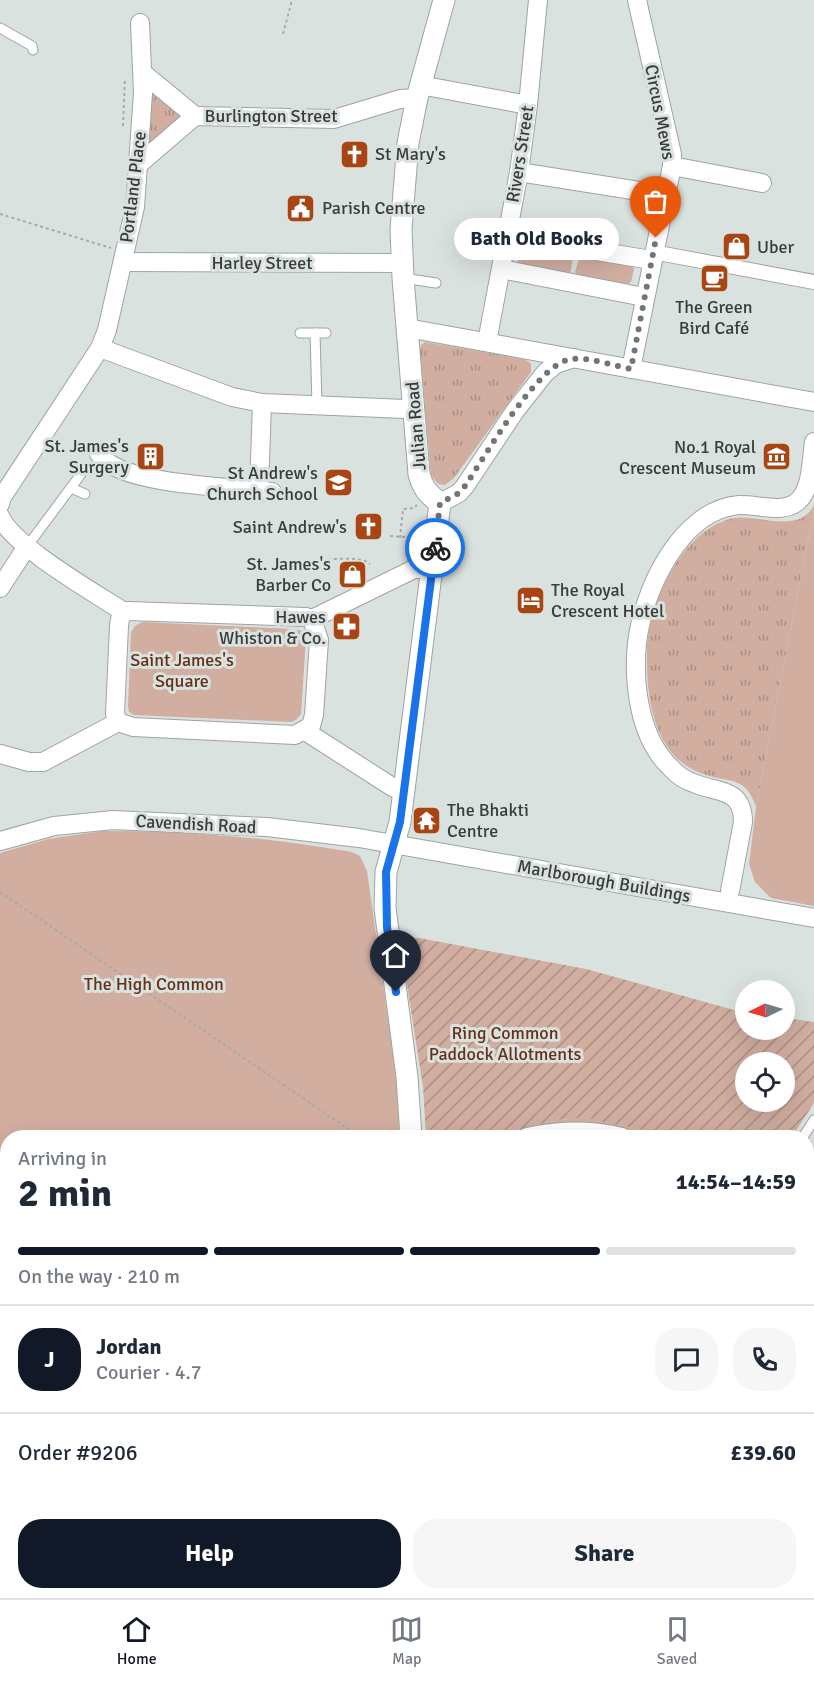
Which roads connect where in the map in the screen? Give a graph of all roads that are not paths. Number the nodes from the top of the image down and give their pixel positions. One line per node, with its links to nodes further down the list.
1 (444, 0): 8 (street, Julian Road)
2 (538, 0): 9 (street, Rivers Street)
3 (637, 0): 12 (street, Circus Mews)
4 (140, 23): 7 (street, Portland Place)
5 (0, 28): 6 (lane)
6 (33, 50)
7 (144, 74): 10 (street, Burlington Street); 11 (street, Portland Place)
8 (419, 92): 9 (street, Burlington Street); 10 (street, Burlington Street); 20 (street, Julian Road)
9 (528, 105): 13 (street, Rivers Street)
10 (195, 116): 11 (street, Burlington Street)
11 (138, 165): 18 (street, Portland Place)
12 (672, 166): 14 (street); 15 (street, Circus Mews)
13 (519, 172): 15 (street); 16 (street, Rivers Street)
14 (762, 183)
15 (664, 195): 17 (street, Circus Mews)
16 (506, 236): 17 (street); 19 (street, Rivers Street)
17 (652, 256): 21 (street); 23 (street, Circus Mews)
18 (123, 262): 20 (street, Harley Street); 27 (street, Portland Place)
19 (501, 269): 23 (street); 26 (street, Rivers Street)
20 (402, 270): 22 (lane); 24 (street, Julian Road)
21 (814, 282)
22 (436, 283)
23 (644, 297): 29 (street, Circus Mews)
24 (407, 328): 26 (street); 33 (street, Julian Road)
25 (300, 333): 32 (lane)
26 (487, 342): 28 (street)
27 (99, 348): 31 (street); 36 (street, Portland Place)
28 (574, 358): 29 (street); 41 (street)
29 (631, 369): 30 (street)
30 (814, 402)
31 (262, 403): 32 (street); 35 (street)
32 (317, 405): 33 (street)
33 (415, 408): 41 (street, Julian Road)
34 (814, 442): 55 (street)
35 (99, 454)
36 (24, 466): 38 (street); 42 (street, Portland Place)
37 (81, 474): 39 (lane)
38 (0, 476)
39 (71, 488): 40 (lane); 44 (lane)
40 (85, 494)
41 (434, 498): 45 (street, Julian Road)
42 (0, 504)
43 (0, 516): 44 (street)
44 (26, 548): 46 (street); 47 (street)
45 (432, 569): 48 (street); 52 (street, Julian Road)
46 (0, 588)
47 (124, 612): 48 (street); 49 (street)
48 (312, 619): 50 (street)
49 (118, 722): 50 (street); 51 (street)
50 (305, 731): 52 (street)
51 (0, 754)
52 (404, 789): 54 (street, Julian Road)
53 (0, 842): 54 (street, Cavendish Road)
54 (393, 844): 56 (street, Marlborough Buildings); 57 (street, Julian Road)
55 (730, 891)
56 (814, 918)
57 (411, 1130)

